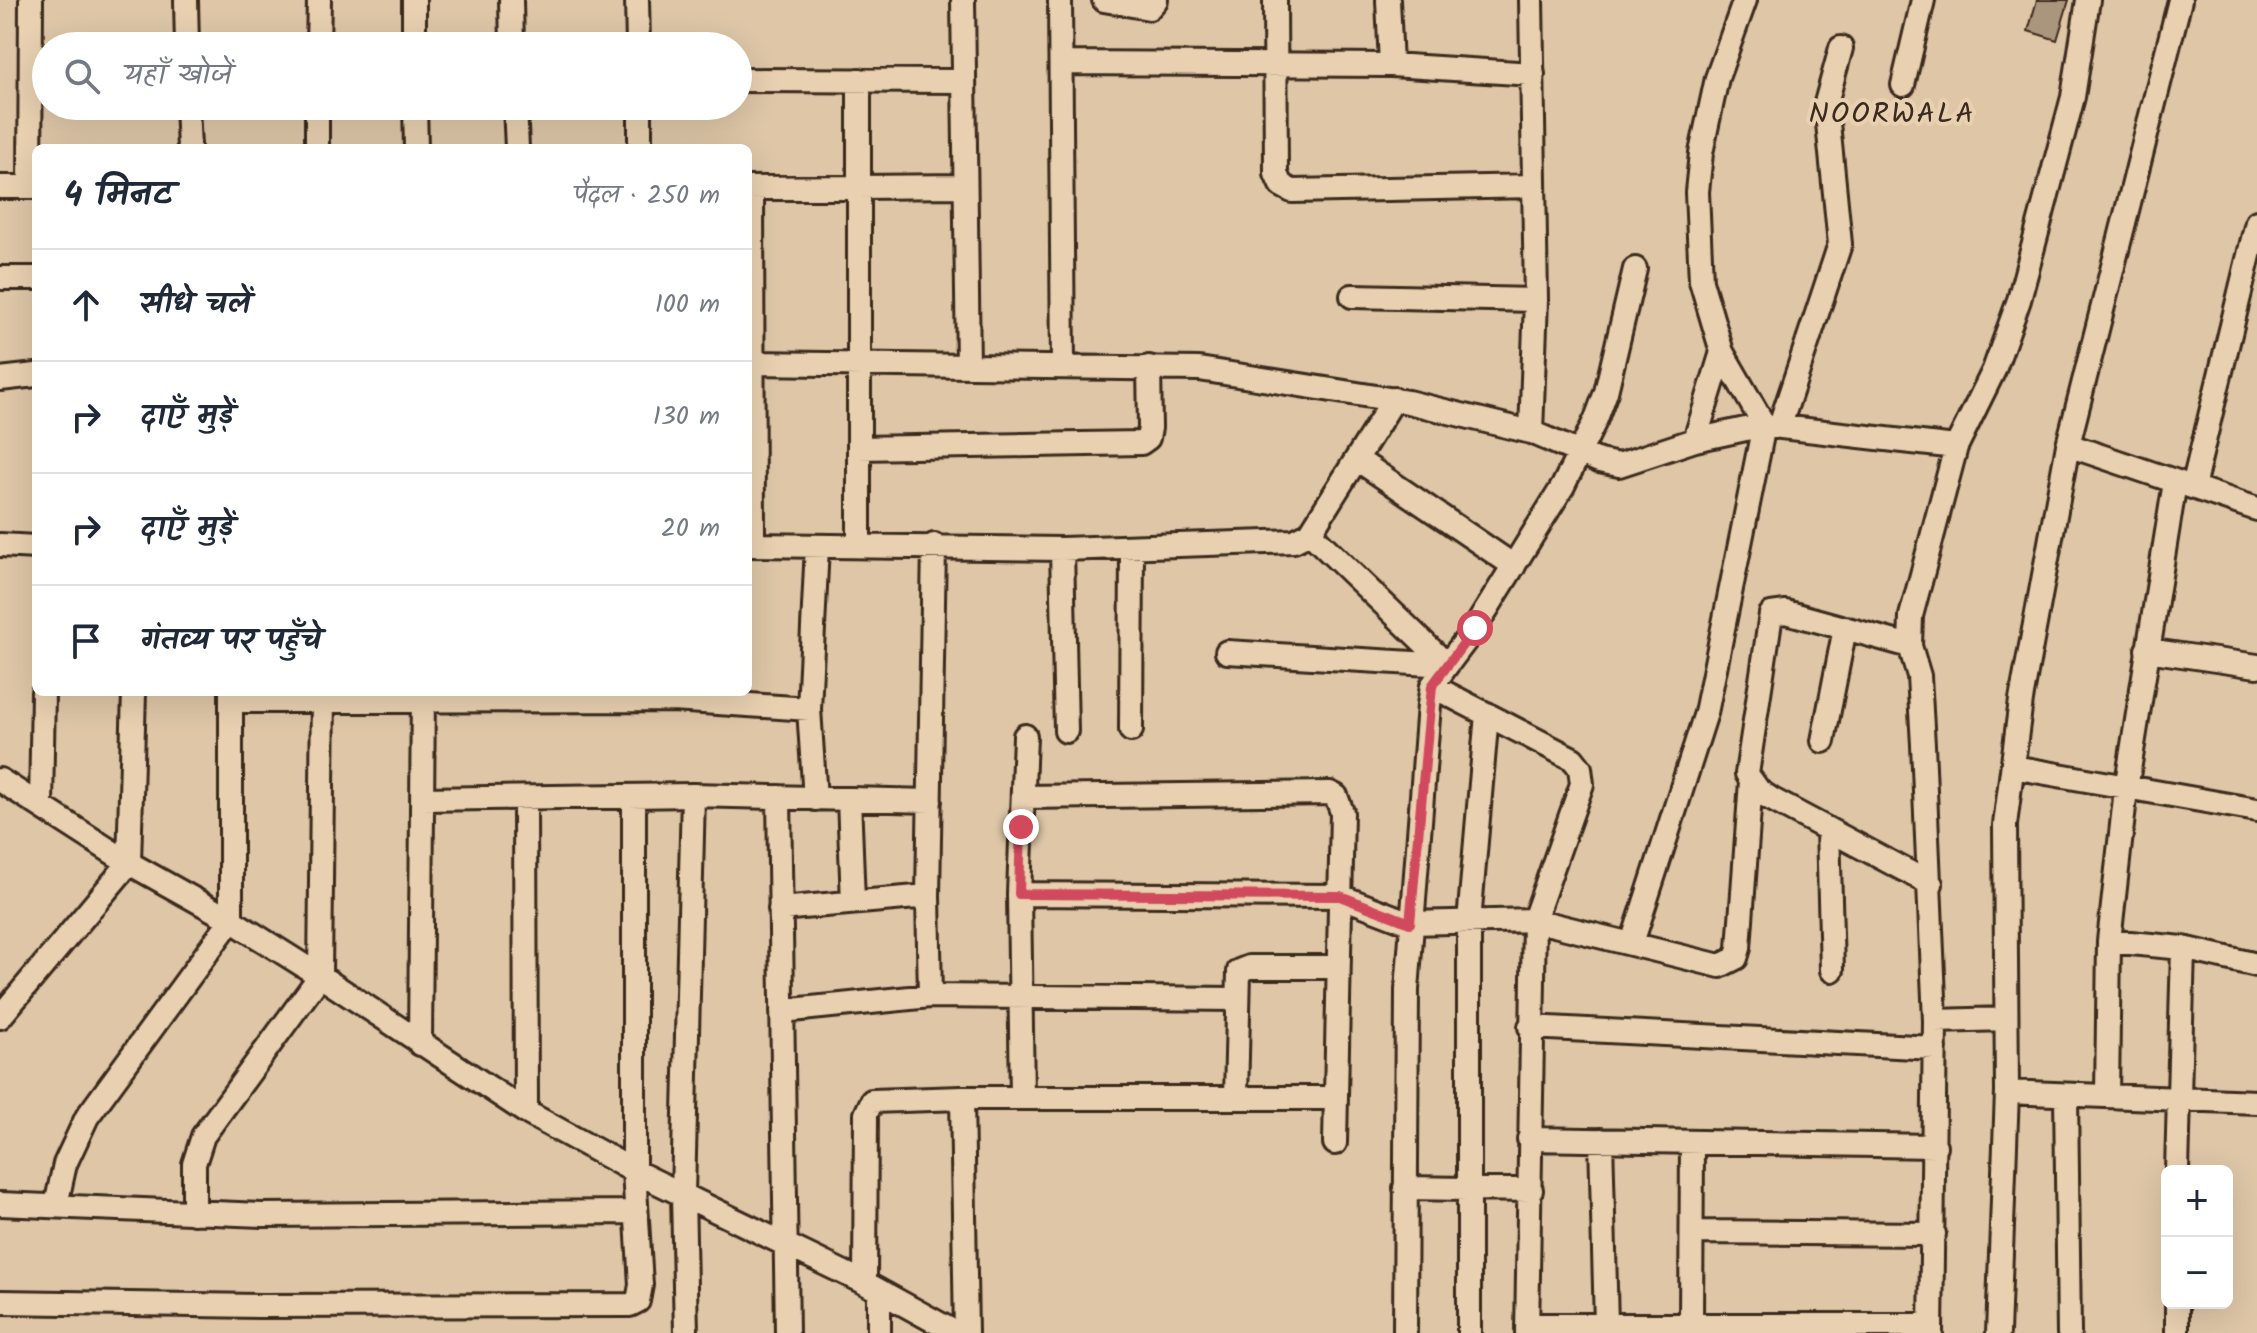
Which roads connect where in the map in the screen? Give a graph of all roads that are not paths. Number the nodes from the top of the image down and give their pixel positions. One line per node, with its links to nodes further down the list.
1 (31, 0): 32 (street)
2 (186, 0): 18 (street)
3 (319, 0): 19 (street)
4 (414, 0): 20 (street)
5 (511, 0): 21 (street)
6 (637, 0): 22 (street)
7 (963, 0): 30 (street)
8 (1060, 0): 24 (street)
9 (1104, 0): 10 (street)
10 (1156, 0)
11 (1275, 0): 25 (street)
12 (1388, 0): 26 (street)
13 (1531, 0): 27 (street)
14 (1745, 0): 57 (street)
15 (1923, 0): 31 (street)
16 (2088, 0): 70 (street)
17 (2180, 0): 69 (street)
18 (187, 32)
19 (318, 32)
20 (414, 32)
21 (512, 32)
22 (638, 32)
23 (1841, 48): 66 (street)
24 (1061, 63): 25 (street); 61 (street)
25 (1276, 64): 26 (street); 46 (street)
26 (1391, 65): 27 (street)
27 (1533, 74): 46 (street)
28 (752, 80): 29 (street)
29 (859, 80): 30 (street); 50 (street)
30 (962, 81): 45 (street)
31 (1903, 85)
32 (32, 94)
33 (32, 120): 39 (street)
34 (188, 120): 40 (street)
35 (317, 120): 41 (street)
36 (415, 120): 42 (street)
37 (516, 120): 43 (street)
38 (640, 120): 44 (street)
39 (33, 144)
40 (189, 144)
41 (317, 144)
42 (416, 144)
43 (517, 144)
44 (640, 144)
45 (964, 186): 50 (street); 60 (street)
46 (1534, 186): 56 (street)
47 (0, 187): 48 (street)
48 (32, 187)
49 (752, 188): 50 (street)
50 (861, 188): 59 (street)
51 (2257, 222): 74 (street)
52 (1635, 269): 72 (street)
53 (0, 278): 54 (street)
54 (32, 278)
55 (1352, 296): 56 (street)
56 (1536, 300): 67 (street)
57 (1722, 352): 66 (street); 68 (street)
58 (752, 363): 59 (street)
59 (859, 366): 60 (street); 71 (street)
60 (968, 366): 61 (street)
61 (1063, 367): 62 (street)
62 (1149, 367): 65 (street); 71 (street)
63 (32, 375): 64 (street)
64 (0, 379)
65 (1394, 399): 67 (street); 73 (street)
66 (1772, 425): 68 (street); 70 (street); 135 (street)
67 (1531, 432): 72 (street)
68 (1695, 440): 72 (street)
69 (2068, 445): 74 (street); 107 (street)
70 (1956, 447): 87 (street)
71 (859, 448): 77 (street)
72 (1581, 451): 85 (street)
73 (1358, 460): 76 (street); 85 (street)
74 (2184, 484): 75 (street); 88 (street)
75 (2257, 509)
76 (1310, 533): 83 (street); 90 (street)
77 (859, 544): 80 (street); 81 (street)
78 (0, 545): 82 (street)
79 (752, 545): 81 (street)
80 (934, 545): 84 (street); 119 (street)
81 (817, 546): 101 (street)
82 (32, 547)
83 (1132, 547): 84 (street); 103 (street)
84 (1062, 549): 104 (street)
85 (1514, 566): 90 (street)
86 (1845, 628): 87 (street); 106 (street); 109 (street)
87 (1910, 646): 124 (street)
88 (2147, 650): 91 (street); 110 (street)
89 (1227, 652): 90 (street)
90 (1447, 665): 92 (street)
91 (2257, 666)
92 (1432, 686): 102 (street); 133 (street)
93 (43, 696): 120 (street)
94 (134, 696): 123 (street)
95 (231, 696): 130 (street)
96 (324, 696): 140 (street)
97 (424, 696): 116 (street)
98 (597, 696): 99 (street)
99 (673, 696): 100 (street)
100 (740, 698): 101 (street)
101 (809, 709): 117 (street)
102 (1487, 714): 131 (street); 132 (street)
103 (1131, 730)
104 (1066, 731)
105 (1025, 736): 114 (street)
106 (1823, 741)
107 (2013, 767): 110 (street); 146 (street)
108 (0, 780): 120 (street)
109 (1751, 781): 122 (street); 135 (street)
110 (2126, 789): 121 (street); 134 (street)
111 (693, 795): 112 (street); 113 (street); 171 (street)
112 (634, 797): 115 (street); 167 (street)
113 (779, 797): 117 (street); 129 (street)
114 (1023, 797): 125 (street); 127 (street)
115 (525, 798): 116 (street); 160 (street)
116 (423, 799): 149 (street)
117 (815, 799): 118 (street)
118 (849, 799): 119 (street); 128 (street)
119 (930, 801): 126 (street)
120 (41, 806): 123 (street)
121 (2257, 810)
122 (1828, 829): 124 (street); 139 (street)
123 (129, 863): 130 (street); 145 (street)
124 (1931, 884): 147 (street)
125 (1019, 894): 127 (street); 142 (street)
126 (928, 896): 128 (street); 141 (street)
127 (1340, 896): 133 (street); 138 (street)
128 (853, 902): 129 (street)
129 (780, 909): 144 (street)
130 (231, 920): 140 (street); 173 (street)
131 (1534, 920): 132 (street); 135 (street); 148 (street)
132 (1469, 922): 133 (street); 169 (street)
133 (1410, 923): 168 (street)
134 (2109, 941): 136 (street); 153 (street)
135 (1632, 943)
136 (2183, 948): 137 (street); 158 (street)
137 (2257, 965)
138 (1337, 967): 143 (street); 157 (street)
139 (1832, 970)
140 (320, 976): 149 (street); 175 (street)
141 (930, 996): 142 (street); 144 (street)
142 (1022, 999): 143 (street); 154 (street)
143 (1237, 999): 155 (street)
144 (782, 1011): 178 (street)
145 (0, 1017)
146 (2006, 1019): 147 (street); 151 (street)
147 (1935, 1021): 150 (street)
148 (1530, 1027): 150 (street); 161 (street)
149 (420, 1044): 160 (street)
150 (1935, 1048): 165 (street)
151 (2007, 1092): 152 (street); 193 (street)
152 (2066, 1095): 153 (street); 194 (street)
153 (2107, 1096): 158 (street)
154 (1022, 1097): 155 (street); 156 (street)
155 (1236, 1097): 157 (street)
156 (962, 1098): 179 (street); 190 (street)
157 (1336, 1098): 163 (street)
158 (2177, 1101): 159 (street); 166 (street)
159 (2257, 1102)
160 (526, 1112): 167 (street)
161 (1529, 1139): 162 (street); 170 (street)
162 (1601, 1140): 164 (street); 183 (street)
163 (1335, 1143)
164 (1692, 1143): 165 (street); 176 (street)
165 (1935, 1146): 177 (street)
166 (2177, 1165)
167 (634, 1171): 171 (street); 174 (street)
168 (1405, 1188): 169 (street); 191 (street)
169 (1470, 1188): 170 (street); 192 (street)
170 (1531, 1190): 184 (street)
171 (683, 1194): 178 (street); 186 (street)
172 (0, 1204): 173 (street)
173 (56, 1205): 175 (street)
174 (636, 1212): 175 (street); 180 (street)
175 (194, 1213)
176 (1692, 1232): 177 (street); 182 (street)
177 (1934, 1234): 185 (street)
178 (786, 1243): 179 (street); 187 (street)
179 (872, 1287): 188 (street); 189 (street)
180 (0, 1302)
181 (2177, 1309): 195 (street)
182 (1691, 1323): 183 (street); 185 (street)
183 (1606, 1324): 184 (street)
184 (1527, 1329)
185 (1931, 1329)
186 (686, 1333)
187 (787, 1333)
188 (879, 1333)
189 (956, 1333)
190 (966, 1333)
191 (1405, 1333)
192 (1469, 1333)
193 (1998, 1333)
194 (2069, 1333)
195 (2177, 1333)

